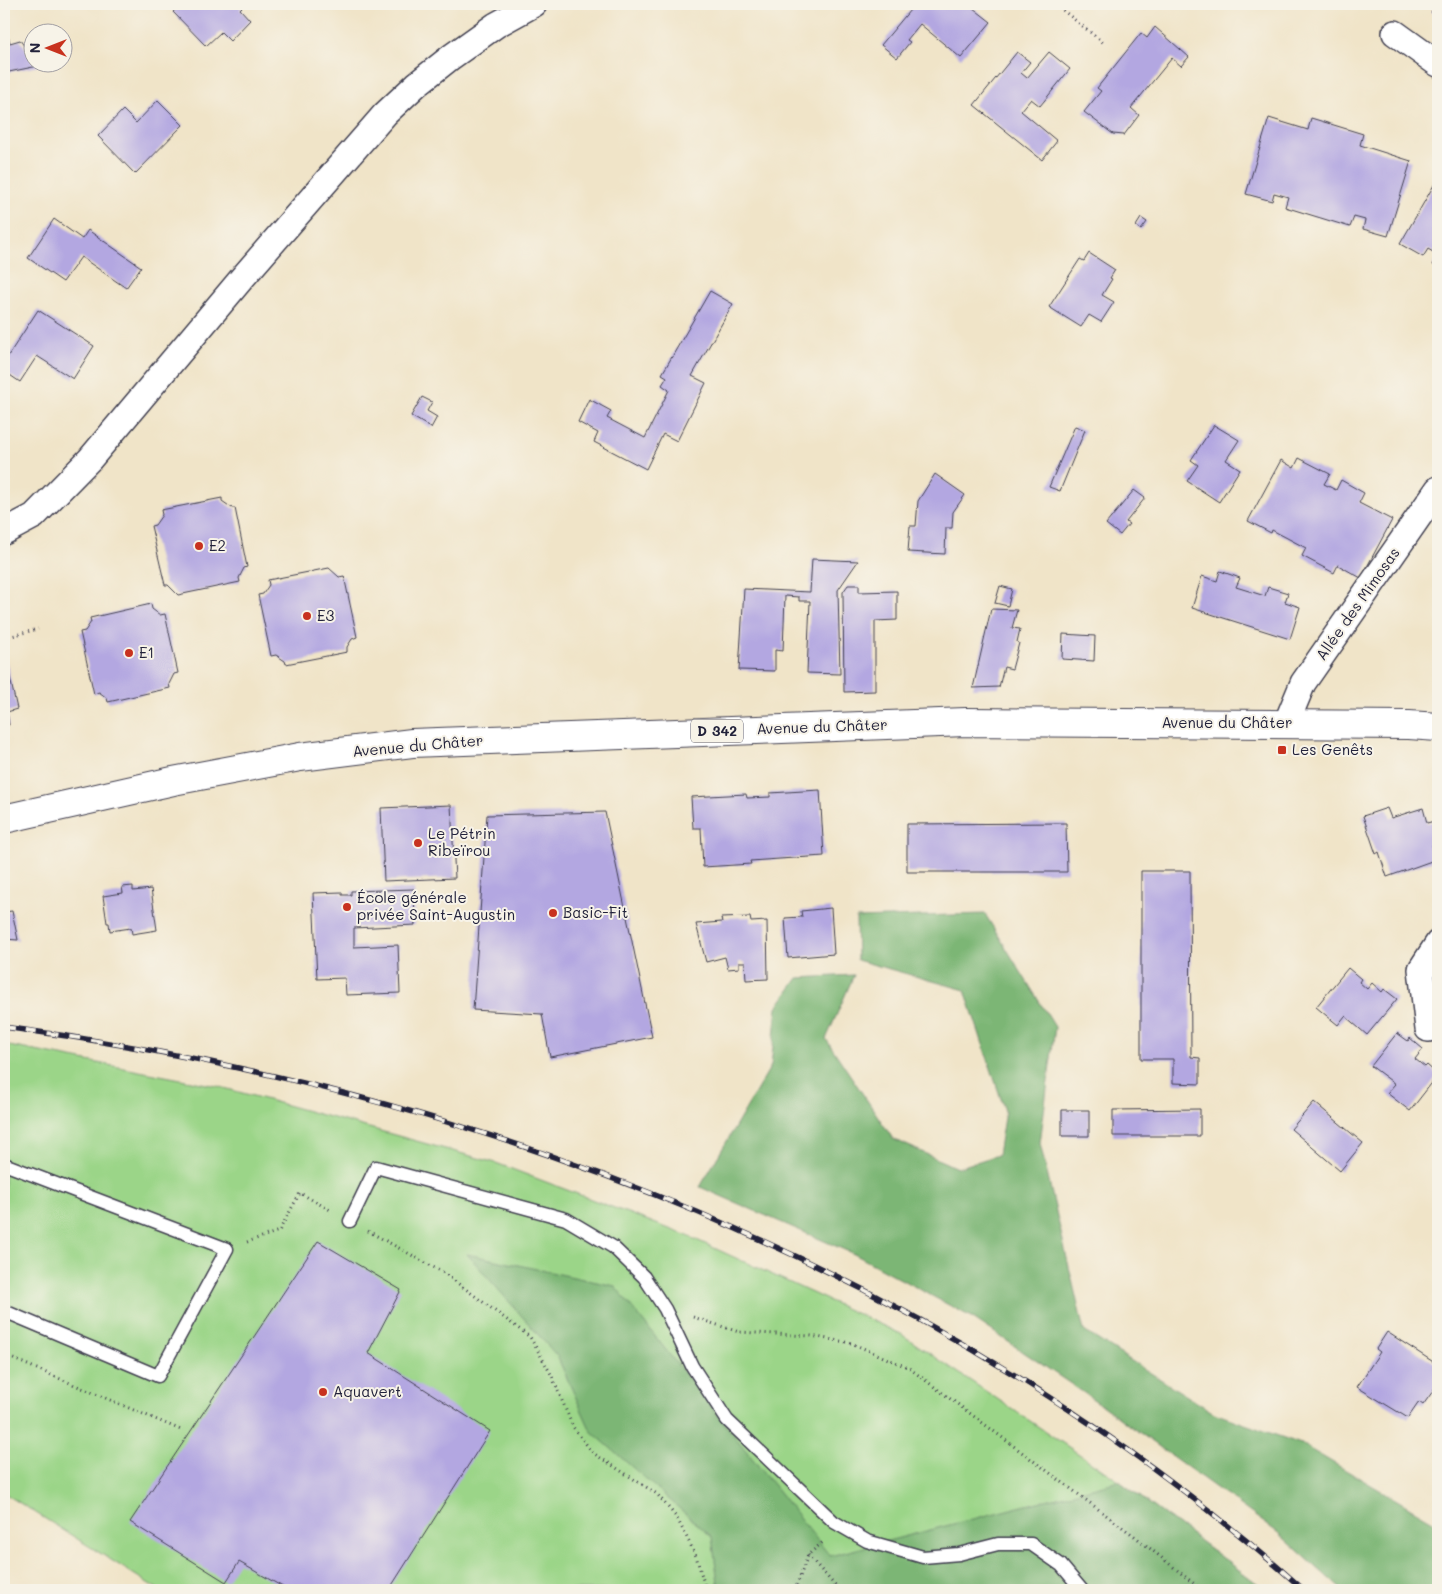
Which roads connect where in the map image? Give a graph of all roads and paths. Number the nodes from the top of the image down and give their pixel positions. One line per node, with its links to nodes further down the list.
1 (534, 4): 7 (street)
2 (1056, 4): 4 (path)
3 (1395, 33): 5 (street)
4 (1105, 44)
5 (1438, 64)
6 (1438, 489): 10 (street, Allée des Mimosas)
7 (4, 532)
8 (38, 629): 9 (path)
9 (4, 638)
10 (1286, 724): 11 (main road, Avenue du Châter / D 342); 12 (main road, Avenue du Châter / D 342)
11 (1438, 727)
12 (4, 819)
13 (1438, 943): 14 (street)
14 (1428, 1029)
15 (4, 1164): 17 (lane)
16 (350, 1221): 17 (path); 18 (lane); 24 (path)
17 (227, 1249): 19 (lane)
18 (666, 1308): 22 (lane); 28 (path)
19 (4, 1311)
20 (4, 1355): 21 (path)
21 (181, 1430)
22 (841, 1526): 23 (path); 27 (lane)
23 (808, 1555): 25 (path); 26 (path)
24 (706, 1590)
25 (794, 1590)
26 (839, 1590)
27 (1082, 1590)
28 (1202, 1590)

